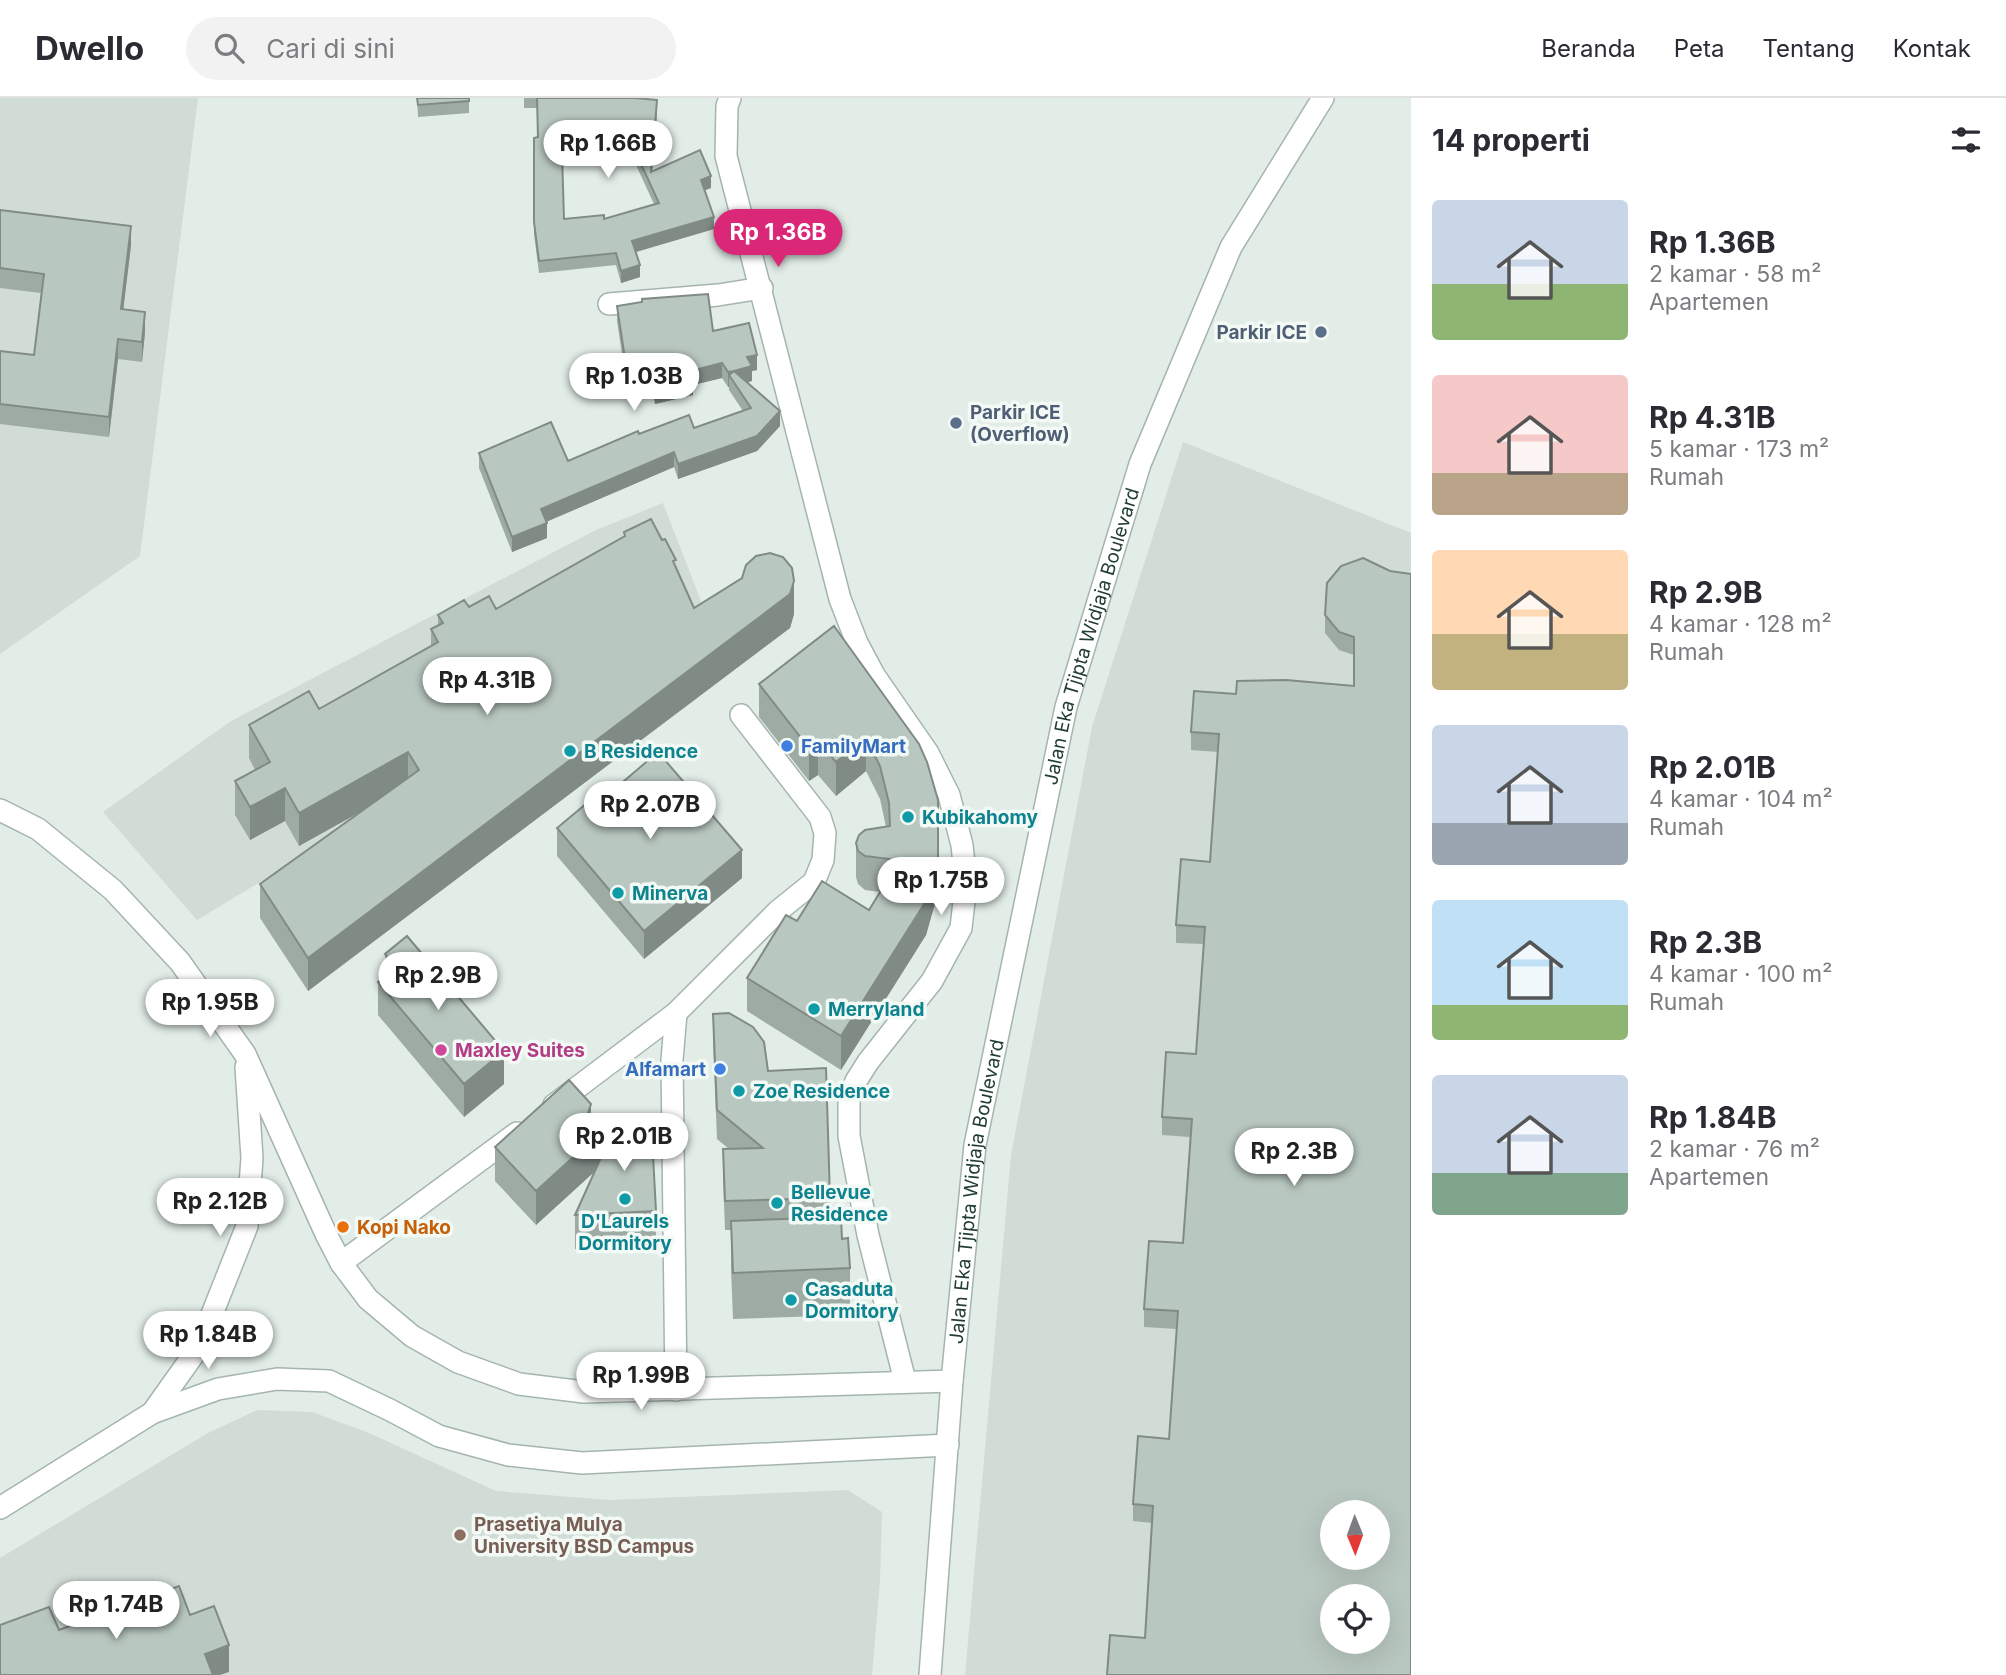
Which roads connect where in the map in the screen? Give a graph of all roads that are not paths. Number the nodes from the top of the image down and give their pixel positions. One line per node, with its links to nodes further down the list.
1 (730, 98): 3 (street)
2 (1323, 98): 11 (street, Jalan Eka Tjipta Widjaja Boulevard)
3 (762, 288): 4 (street); 10 (street)
4 (609, 304)
5 (741, 715): 7 (street)
6 (0, 810): 8 (street)
7 (676, 1013): 9 (street); 12 (street)
8 (245, 1054): 9 (street); 13 (street)
9 (341, 1262): 12 (street)
10 (905, 1381): 11 (street); 12 (street)
11 (952, 1381): 14 (street, Jalan Eka Tjipta Widjaja Boulevard)
12 (676, 1390)
13 (152, 1413): 14 (street); 15 (street)
14 (947, 1445): 16 (street, Jalan Eka Tjipta Widjaja Boulevard)
15 (0, 1508)
16 (930, 1675)

